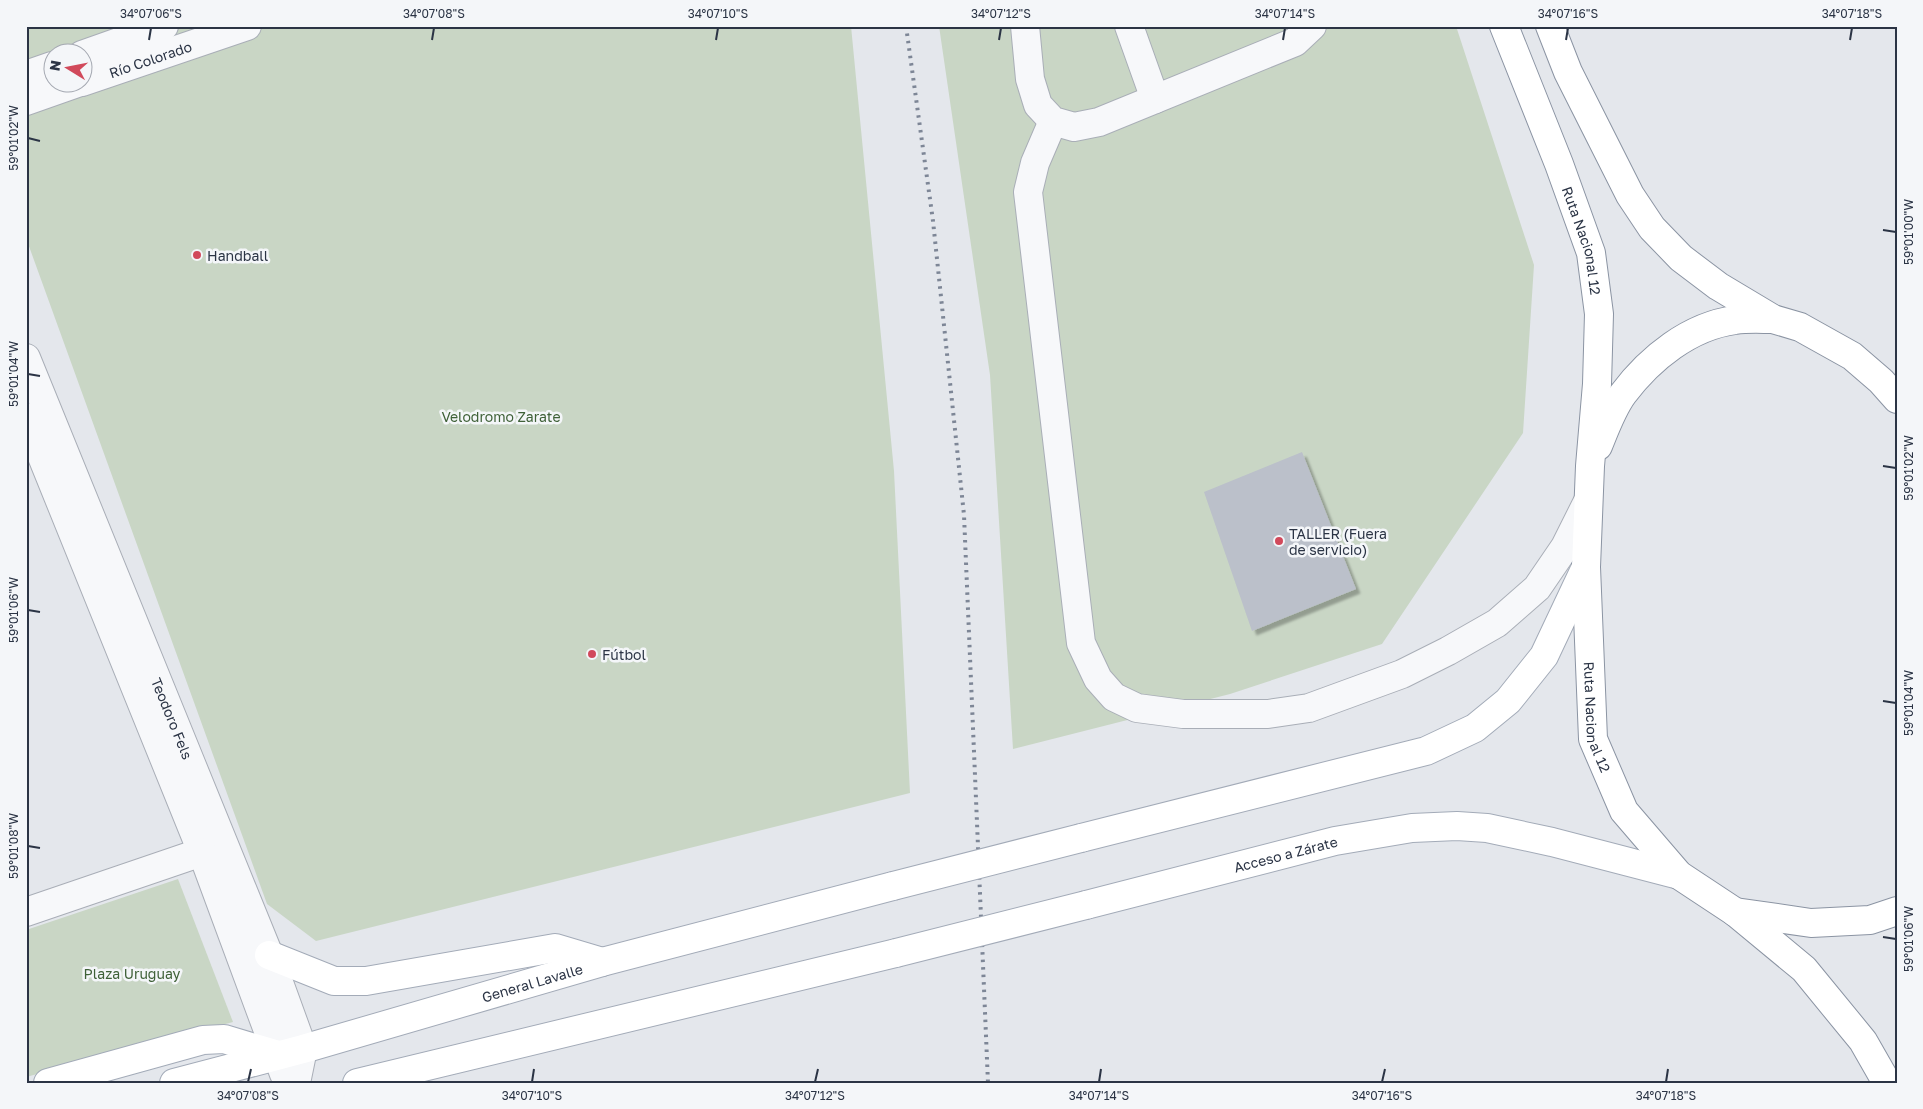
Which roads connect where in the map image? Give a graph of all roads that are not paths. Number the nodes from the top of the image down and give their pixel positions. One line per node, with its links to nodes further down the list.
1 (164, 26): 8 (street, Río Colorado)
2 (247, 26): 11 (street, Río Colorado)
3 (1025, 26): 15 (street)
4 (1129, 26): 13 (street)
5 (1312, 26): 13 (street)
6 (1504, 26): 20 (main road, Ruta Nacional 12)
7 (1550, 26): 16 (main road, Ruta Nacional 12)
8 (92, 51)
9 (42, 69): 10 (street)
10 (26, 75)
11 (92, 78)
12 (52, 92): 14 (street, Río Colorado)
13 (1156, 99): 15 (street)
14 (26, 101)
15 (1053, 121): 21 (street)
16 (1773, 319): 18 (main road, Ruta Nacional 12); 20 (main road, Ruta Nacional 12)
17 (26, 358): 28 (street, Teodoro Fels)
18 (1897, 399)
19 (26, 417): 23 (street, Teodoro Fels)
20 (1590, 466): 21 (main road, Ruta Nacional 12)
21 (1588, 501): 22 (main road, Ruta Nacional 12)
22 (1586, 567): 24 (main road, Ruta Nacional 12); 29 (main road, General Lavalle, bridge)
23 (202, 852): 26 (street); 30 (street, Teodoro Fels)
24 (1679, 875): 27 (main road, Ruta Nacional 12); 31 (main road, Acceso a Zárate, bridge)
25 (1897, 911): 27 (main road, Ruta Nacional 12)
26 (26, 912)
27 (1735, 912): 37 (main road, Ruta Nacional 12)
28 (269, 955): 29 (main road); 30 (street, Teodoro Fels)
29 (602, 962): 30 (main road, General Lavalle)
30 (290, 1052): 32 (main road); 33 (main road, General Lavalle); 34 (street, Teodoro Fels); 35 (street)
31 (424, 1074): 36 (main road)
32 (48, 1083)
33 (174, 1083)
34 (287, 1083)
35 (296, 1083)
36 (357, 1083)
37 (1887, 1083)

